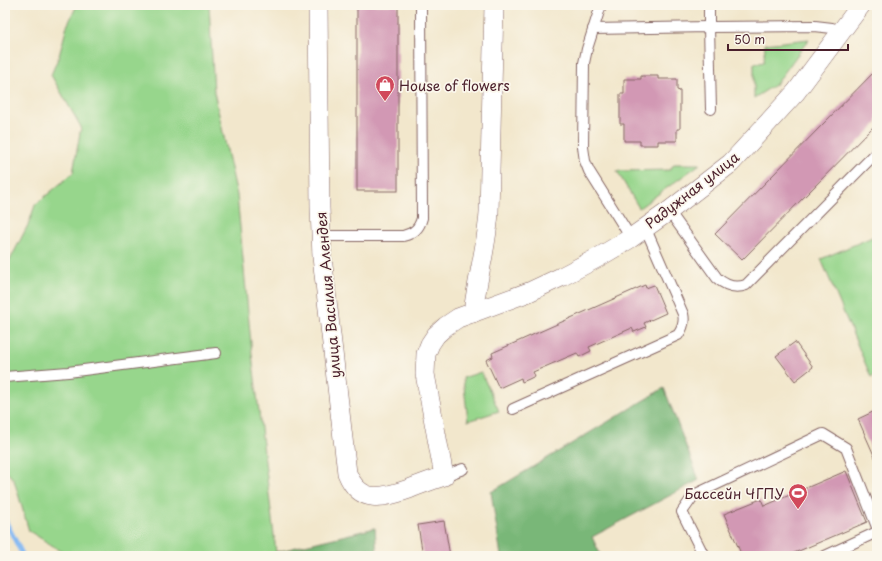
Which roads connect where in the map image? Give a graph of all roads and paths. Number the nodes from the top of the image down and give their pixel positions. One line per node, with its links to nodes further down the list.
1 (318, 5): 14 (street, улица Василия Алендея)
2 (421, 5): 14 (lane)
3 (494, 5): 15 (street)
4 (601, 5): 8 (lane)
5 (709, 5): 7 (lane)
6 (861, 5): 9 (street, Радужная улица)
7 (709, 27): 8 (lane); 9 (lane); 10 (lane)
8 (594, 29): 13 (lane)
9 (842, 32): 12 (street, Радужная улица)
10 (710, 109)
11 (877, 152): 12 (lane)
12 (669, 211): 13 (street, Радужная улица)
13 (638, 233): 15 (street, Радужная улица); 18 (lane)
14 (321, 236): 20 (street, улица Василия Алендея)
15 (473, 313): 20 (street, Радужная улица)
16 (216, 353): 17 (lane)
17 (5, 377)
18 (513, 409)
19 (463, 469): 20 (lane)
20 (444, 476)
21 (877, 527): 23 (lane)
22 (877, 532): 24 (lane)
23 (704, 556)
24 (825, 556)

